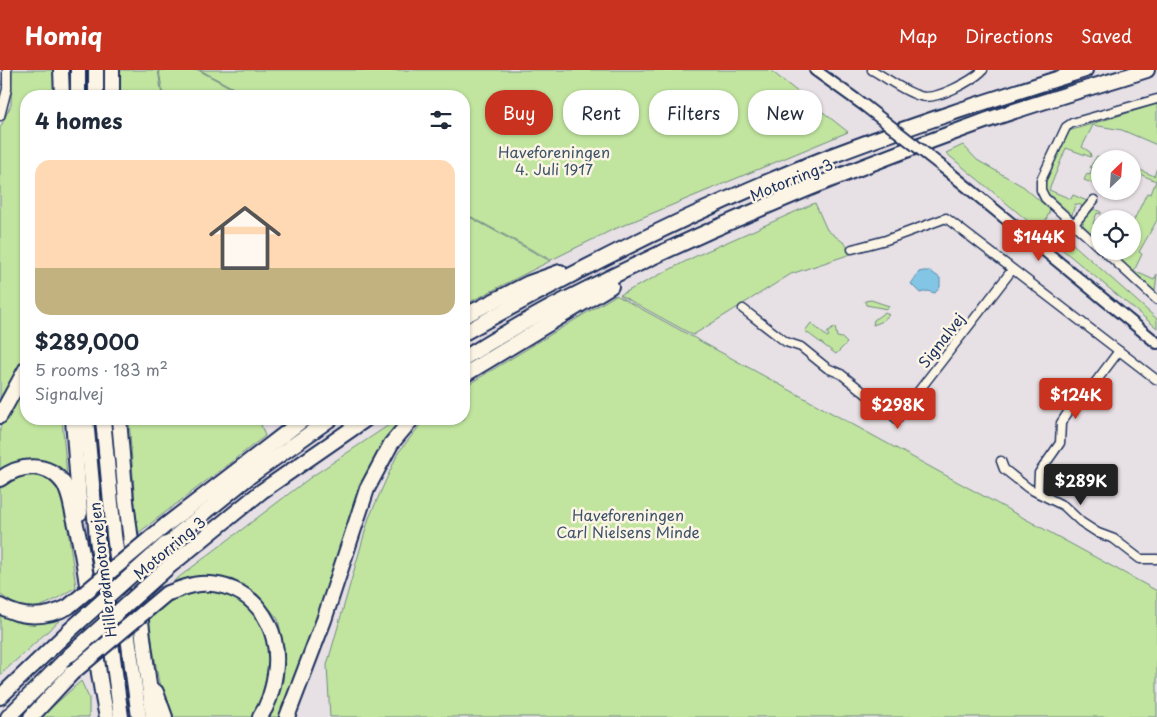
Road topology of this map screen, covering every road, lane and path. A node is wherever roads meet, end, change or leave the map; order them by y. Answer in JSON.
{"nodes":[{"id":1,"x":7,"y":70,"type":"edge"},
{"id":2,"x":61,"y":70,"type":"edge"},
{"id":3,"x":78,"y":70,"type":"edge"},
{"id":4,"x":96,"y":70,"type":"edge"},
{"id":5,"x":112,"y":70,"type":"edge"},
{"id":6,"x":814,"y":70,"type":"edge"},
{"id":7,"x":872,"y":70,"type":"edge"},
{"id":8,"x":983,"y":70,"type":"edge"},
{"id":9,"x":1085,"y":70,"type":"edge"},
{"id":10,"x":1147,"y":70,"type":"edge"},
{"id":11,"x":62,"y":90,"type":"edge"},
{"id":12,"x":78,"y":90,"type":"edge"},
{"id":13,"x":96,"y":90,"type":"edge"},
{"id":14,"x":112,"y":90,"type":"edge"},
{"id":15,"x":1157,"y":100,"type":"edge"},
{"id":16,"x":0,"y":116,"type":"edge"},
{"id":17,"x":1094,"y":200,"type":"dead end"},
{"id":18,"x":1074,"y":224,"type":"junction"},
{"id":19,"x":693,"y":237,"type":"junction"},
{"id":20,"x":1091,"y":240,"type":"edge"},
{"id":21,"x":852,"y":249,"type":"dead end"},
{"id":22,"x":606,"y":256,"type":"junction"},
{"id":23,"x":1114,"y":260,"type":"edge"},
{"id":24,"x":1012,"y":270,"type":"junction"},
{"id":25,"x":1157,"y":300,"type":"edge"},
{"id":26,"x":743,"y":309,"type":"dead end"},
{"id":27,"x":470,"y":313,"type":"edge"},
{"id":28,"x":470,"y":330,"type":"edge"},
{"id":29,"x":1157,"y":343,"type":"edge"},
{"id":30,"x":1119,"y":351,"type":"junction"},
{"id":31,"x":470,"y":355,"type":"edge"},
{"id":32,"x":470,"y":371,"type":"edge"},
{"id":33,"x":20,"y":380,"type":"edge"},
{"id":34,"x":1157,"y":380,"type":"edge"},
{"id":35,"x":0,"y":416,"type":"edge"},
{"id":36,"x":73,"y":425,"type":"edge"},
{"id":37,"x":87,"y":425,"type":"edge"},
{"id":38,"x":104,"y":425,"type":"edge"},
{"id":39,"x":120,"y":425,"type":"edge"},
{"id":40,"x":296,"y":425,"type":"edge"},
{"id":41,"x":322,"y":425,"type":"edge"},
{"id":42,"x":357,"y":425,"type":"edge"},
{"id":43,"x":407,"y":425,"type":"edge"},
{"id":44,"x":1001,"y":461,"type":"dead end"},
{"id":45,"x":0,"y":478,"type":"edge"},
{"id":46,"x":1038,"y":494,"type":"junction"},
{"id":47,"x":80,"y":539,"type":"junction"},
{"id":48,"x":1157,"y":559,"type":"edge"},
{"id":49,"x":0,"y":606,"type":"edge"},
{"id":50,"x":324,"y":620,"type":"junction"},
{"id":51,"x":145,"y":656,"type":"junction"},
{"id":52,"x":16,"y":680,"type":"junction"},
{"id":53,"x":100,"y":689,"type":"junction"},
{"id":54,"x":0,"y":692,"type":"edge"},
{"id":55,"x":0,"y":697,"type":"edge"},
{"id":56,"x":8,"y":717,"type":"edge"},
{"id":57,"x":31,"y":717,"type":"edge"},
{"id":58,"x":98,"y":717,"type":"edge"},
{"id":59,"x":107,"y":717,"type":"edge"},
{"id":60,"x":121,"y":717,"type":"edge"},
{"id":61,"x":139,"y":717,"type":"edge"},
{"id":62,"x":153,"y":717,"type":"edge"},
{"id":63,"x":165,"y":717,"type":"edge"},
{"id":64,"x":260,"y":717,"type":"edge"},
{"id":65,"x":287,"y":717,"type":"edge"},
{"id":66,"x":297,"y":717,"type":"edge"}],
"edges":[{"from":1,"to":16,"type":"street"},
{"from":2,"to":11,"type":"highway"},
{"from":3,"to":12,"type":"highway"},
{"from":4,"to":13,"type":"highway"},
{"from":5,"to":14,"type":"highway"},
{"from":6,"to":29,"type":"street","bridge":true},
{"from":7,"to":8,"type":"street"},
{"from":9,"to":22,"type":"highway","name":"Motorring 3"},
{"from":10,"to":19,"type":"highway","name":"Motorring 3"},
{"from":15,"to":18,"type":"street"},
{"from":17,"to":18,"type":"street"},
{"from":18,"to":20,"type":"street"},
{"from":19,"to":31,"type":"highway","name":"Motorring 3"},
{"from":19,"to":32,"type":"highway"},
{"from":21,"to":24,"type":"street"},
{"from":22,"to":27,"type":"highway"},
{"from":22,"to":28,"type":"highway","name":"Motorring 3"},
{"from":23,"to":25,"type":"street"},
{"from":24,"to":26,"type":"street","name":"Signalvej"},
{"from":24,"to":30,"type":"street"},
{"from":30,"to":34,"type":"street"},
{"from":30,"to":46,"type":"street"},
{"from":33,"to":35,"type":"highway"},
{"from":36,"to":47,"type":"highway"},
{"from":37,"to":60,"type":"highway","name":"Hillerødmotorvejen"},
{"from":38,"to":61,"type":"highway","name":"Hillerødmotorvejen"},
{"from":39,"to":51,"type":"highway"},
{"from":40,"to":49,"type":"highway","bridge":true},
{"from":41,"to":52,"type":"highway","name":"Motorring 3","bridge":true},
{"from":42,"to":56,"type":"highway","name":"Motorring 3","bridge":true},
{"from":43,"to":50,"type":"highway"},
{"from":44,"to":46,"type":"street"},
{"from":45,"to":47,"type":"highway"},
{"from":46,"to":48,"type":"street"},
{"from":47,"to":53,"type":"highway"},
{"from":50,"to":65,"type":"highway"},
{"from":50,"to":66,"type":"highway"},
{"from":51,"to":62,"type":"highway"},
{"from":51,"to":63,"type":"highway"},
{"from":52,"to":54,"type":"highway"},
{"from":52,"to":55,"type":"highway","name":"Motorring 3"},
{"from":53,"to":58,"type":"highway"},
{"from":53,"to":59,"type":"highway"},
{"from":57,"to":64,"type":"highway","bridge":true}]}
